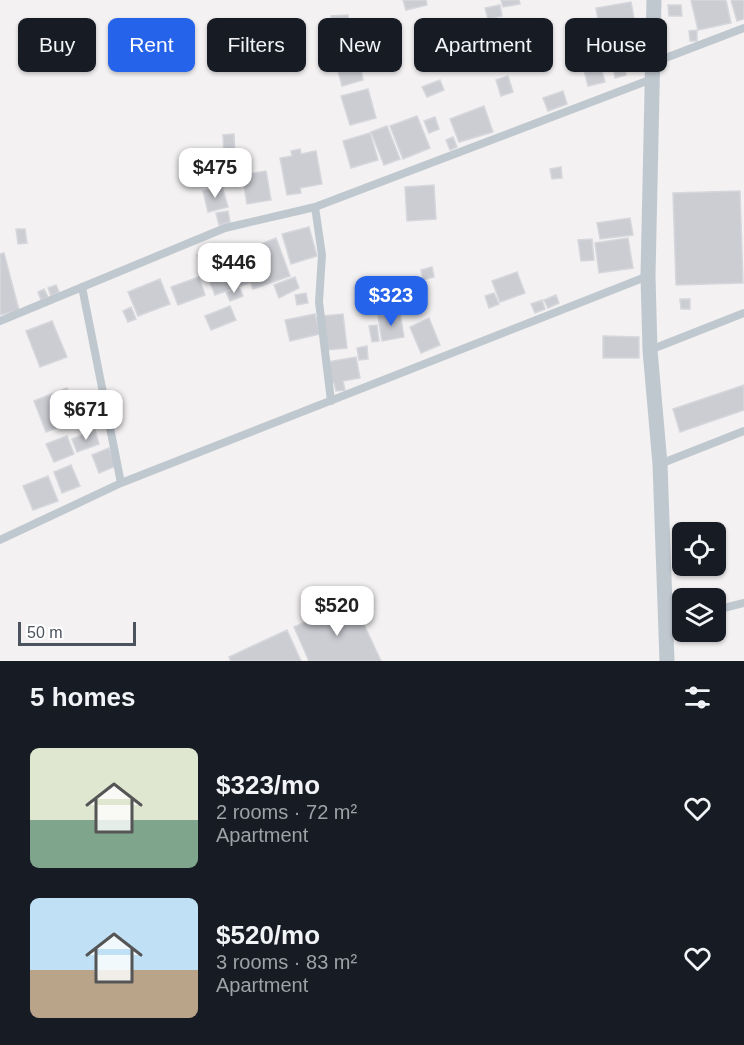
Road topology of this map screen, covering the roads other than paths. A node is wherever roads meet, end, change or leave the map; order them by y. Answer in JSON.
{"nodes":[{"id":1,"x":654,"y":0,"type":"edge"},
{"id":2,"x":654,"y":18,"type":"edge"},
{"id":3,"x":744,"y":28,"type":"edge"},
{"id":4,"x":667,"y":57,"type":"edge"},
{"id":5,"x":653,"y":72,"type":"edge"},
{"id":6,"x":652,"y":79,"type":"junction"},
{"id":7,"x":315,"y":207,"type":"junction"},
{"id":8,"x":648,"y":276,"type":"junction"},
{"id":9,"x":82,"y":287,"type":"junction"},
{"id":10,"x":744,"y":313,"type":"edge"},
{"id":11,"x":0,"y":321,"type":"edge"},
{"id":12,"x":650,"y":350,"type":"junction"},
{"id":13,"x":331,"y":401,"type":"junction"},
{"id":14,"x":744,"y":431,"type":"edge"},
{"id":15,"x":660,"y":464,"type":"junction"},
{"id":16,"x":121,"y":483,"type":"junction"},
{"id":17,"x":0,"y":540,"type":"edge"},
{"id":18,"x":744,"y":603,"type":"edge"},
{"id":19,"x":726,"y":608,"type":"edge"},
{"id":20,"x":672,"y":620,"type":"edge"},
{"id":21,"x":666,"y":621,"type":"junction"},
{"id":22,"x":667,"y":661,"type":"edge"}],
"edges":[{"from":1,"to":2,"type":"street"},
{"from":3,"to":4,"type":"lane"},
{"from":5,"to":6,"type":"street"},
{"from":6,"to":7,"type":"lane"},
{"from":6,"to":8,"type":"street"},
{"from":7,"to":9,"type":"lane"},
{"from":7,"to":13,"type":"lane"},
{"from":8,"to":12,"type":"street"},
{"from":8,"to":13,"type":"lane"},
{"from":9,"to":11,"type":"lane"},
{"from":9,"to":16,"type":"lane"},
{"from":10,"to":12,"type":"lane"},
{"from":12,"to":15,"type":"street"},
{"from":13,"to":16,"type":"lane"},
{"from":14,"to":15,"type":"lane"},
{"from":15,"to":21,"type":"street"},
{"from":16,"to":17,"type":"lane"},
{"from":18,"to":19,"type":"lane"},
{"from":20,"to":21,"type":"lane"},
{"from":21,"to":22,"type":"street"}]}
